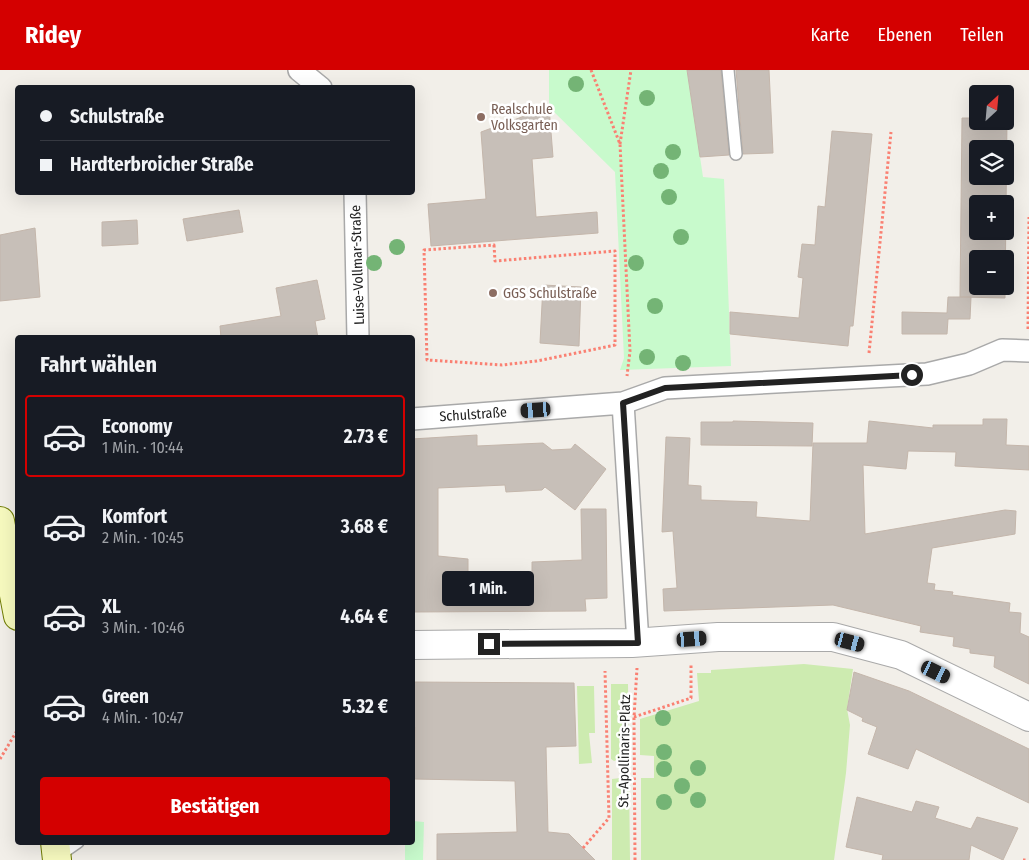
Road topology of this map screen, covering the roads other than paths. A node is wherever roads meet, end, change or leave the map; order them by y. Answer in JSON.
{"nodes":[{"id":1,"x":299,"y":70,"type":"edge"},
{"id":2,"x":728,"y":70,"type":"edge"},
{"id":3,"x":317,"y":85,"type":"edge"},
{"id":4,"x":736,"y":154,"type":"dead end"},
{"id":5,"x":355,"y":195,"type":"edge"},
{"id":6,"x":358,"y":335,"type":"edge"},
{"id":7,"x":1028,"y":351,"type":"edge"},
{"id":8,"x":623,"y":403,"type":"junction"},
{"id":9,"x":415,"y":418,"type":"edge"},
{"id":10,"x":5,"y":529,"type":"edge"},
{"id":11,"x":15,"y":596,"type":"edge"},
{"id":12,"x":638,"y":643,"type":"junction"},
{"id":13,"x":415,"y":645,"type":"edge"},
{"id":14,"x":1029,"y":716,"type":"edge"}],
"edges":[{"from":1,"to":3,"type":"street"},
{"from":2,"to":4,"type":"lane"},
{"from":5,"to":6,"type":"street","name":"Luise-Vollmar-Straße"},
{"from":7,"to":8,"type":"street","name":"Schulstraße"},
{"from":8,"to":9,"type":"street","name":"Schulstraße"},
{"from":8,"to":12,"type":"street"},
{"from":10,"to":11,"type":"main road"},
{"from":12,"to":13,"type":"street"},
{"from":12,"to":14,"type":"street"}]}
